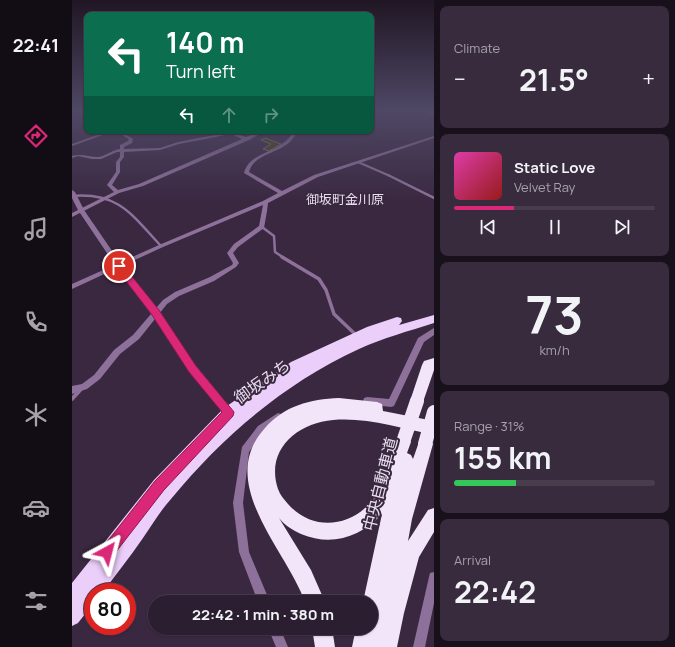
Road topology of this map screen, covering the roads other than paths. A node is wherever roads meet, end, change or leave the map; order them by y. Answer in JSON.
{"nodes":[{"id":1,"x":83,"y":141,"type":"edge"},
{"id":2,"x":130,"y":141,"type":"edge"},
{"id":3,"x":190,"y":141,"type":"edge"},
{"id":4,"x":242,"y":141,"type":"edge"},
{"id":5,"x":287,"y":141,"type":"edge"},
{"id":6,"x":421,"y":141,"type":"edge"},
{"id":7,"x":72,"y":145,"type":"edge"},
{"id":8,"x":122,"y":151,"type":"junction"},
{"id":9,"x":72,"y":157,"type":"edge"},
{"id":10,"x":358,"y":162,"type":"junction"},
{"id":11,"x":117,"y":192,"type":"junction"},
{"id":12,"x":72,"y":194,"type":"edge"},
{"id":13,"x":281,"y":194,"type":"junction"},
{"id":14,"x":106,"y":198,"type":"junction"},
{"id":15,"x":434,"y":198,"type":"edge"},
{"id":16,"x":265,"y":202,"type":"junction"},
{"id":17,"x":81,"y":210,"type":"junction"},
{"id":18,"x":72,"y":215,"type":"edge"},
{"id":19,"x":262,"y":227,"type":"junction"},
{"id":20,"x":161,"y":246,"type":"junction"},
{"id":21,"x":119,"y":266,"type":"junction"},
{"id":22,"x":72,"y":287,"type":"edge"},
{"id":23,"x":434,"y":312,"type":"edge"},
{"id":24,"x":156,"y":313,"type":"junction"},
{"id":25,"x":434,"y":319,"type":"edge"},
{"id":26,"x":434,"y":331,"type":"edge"},
{"id":27,"x":357,"y":336,"type":"junction"},
{"id":28,"x":434,"y":363,"type":"edge"},
{"id":29,"x":434,"y":372,"type":"edge"},
{"id":30,"x":84,"y":387,"type":"junction"},
{"id":31,"x":72,"y":390,"type":"edge"},
{"id":32,"x":72,"y":399,"type":"edge"},
{"id":33,"x":425,"y":405,"type":"edge"},
{"id":34,"x":232,"y":416,"type":"junction"},
{"id":35,"x":434,"y":420,"type":"edge"},
{"id":36,"x":434,"y":428,"type":"edge"},
{"id":37,"x":413,"y":442,"type":"junction"},
{"id":38,"x":434,"y":516,"type":"edge"},
{"id":39,"x":434,"y":577,"type":"edge"},
{"id":40,"x":261,"y":595,"type":"edge"},
{"id":41,"x":312,"y":595,"type":"edge"},
{"id":42,"x":374,"y":595,"type":"edge"},
{"id":43,"x":72,"y":597,"type":"edge"},
{"id":44,"x":72,"y":617,"type":"edge"},
{"id":45,"x":277,"y":635,"type":"edge"},
{"id":46,"x":323,"y":635,"type":"edge"},
{"id":47,"x":365,"y":635,"type":"edge"},
{"id":48,"x":282,"y":647,"type":"edge"},
{"id":49,"x":325,"y":647,"type":"edge"},
{"id":50,"x":362,"y":647,"type":"edge"},
{"id":51,"x":378,"y":647,"type":"edge"},
{"id":52,"x":387,"y":647,"type":"edge"},
{"id":53,"x":419,"y":647,"type":"edge"}],
"edges":[{"from":1,"to":7,"type":"street"},
{"from":2,"to":8,"type":"street"},
{"from":3,"to":8,"type":"street"},
{"from":4,"to":11,"type":"street"},
{"from":5,"to":13,"type":"street"},
{"from":6,"to":10,"type":"street"},
{"from":8,"to":9,"type":"street"},
{"from":8,"to":11,"type":"street"},
{"from":10,"to":13,"type":"street"},
{"from":10,"to":15,"type":"lane"},
{"from":11,"to":14,"type":"street"},
{"from":12,"to":14,"type":"lane"},
{"from":12,"to":17,"type":"street"},
{"from":13,"to":16,"type":"street"},
{"from":14,"to":17,"type":"street"},
{"from":14,"to":20,"type":"lane"},
{"from":16,"to":19,"type":"street"},
{"from":16,"to":20,"type":"street"},
{"from":17,"to":18,"type":"street"},
{"from":17,"to":21,"type":"street"},
{"from":19,"to":24,"type":"street"},
{"from":19,"to":27,"type":"lane"},
{"from":20,"to":21,"type":"street"},
{"from":21,"to":22,"type":"street"},
{"from":21,"to":24,"type":"street"},
{"from":23,"to":27,"type":"highway","name":"御坂みち"},
{"from":24,"to":30,"type":"street"},
{"from":24,"to":34,"type":"street"},
{"from":25,"to":34,"type":"highway","name":"御坂みち"},
{"from":26,"to":40,"type":"street"},
{"from":27,"to":34,"type":"highway","name":"御坂みち"},
{"from":28,"to":33,"type":"highway"},
{"from":29,"to":33,"type":"highway","name":"中央自動車道"},
{"from":30,"to":31,"type":"street"},
{"from":30,"to":32,"type":"lane"},
{"from":33,"to":37,"type":"highway","name":"中央自動車道","bridge":true},
{"from":33,"to":37,"type":"highway","bridge":true},
{"from":34,"to":43,"type":"highway","name":"御坂みち"},
{"from":34,"to":44,"type":"highway","name":"御坂みち"},
{"from":35,"to":41,"type":"highway"},
{"from":36,"to":37,"type":"highway"},
{"from":37,"to":42,"type":"highway","name":"中央自動車道"},
{"from":37,"to":51,"type":"highway","name":"中央自動車道"},
{"from":38,"to":52,"type":"highway"},
{"from":39,"to":53,"type":"street"},
{"from":45,"to":48,"type":"street"},
{"from":46,"to":49,"type":"highway"},
{"from":47,"to":50,"type":"highway"}]}
